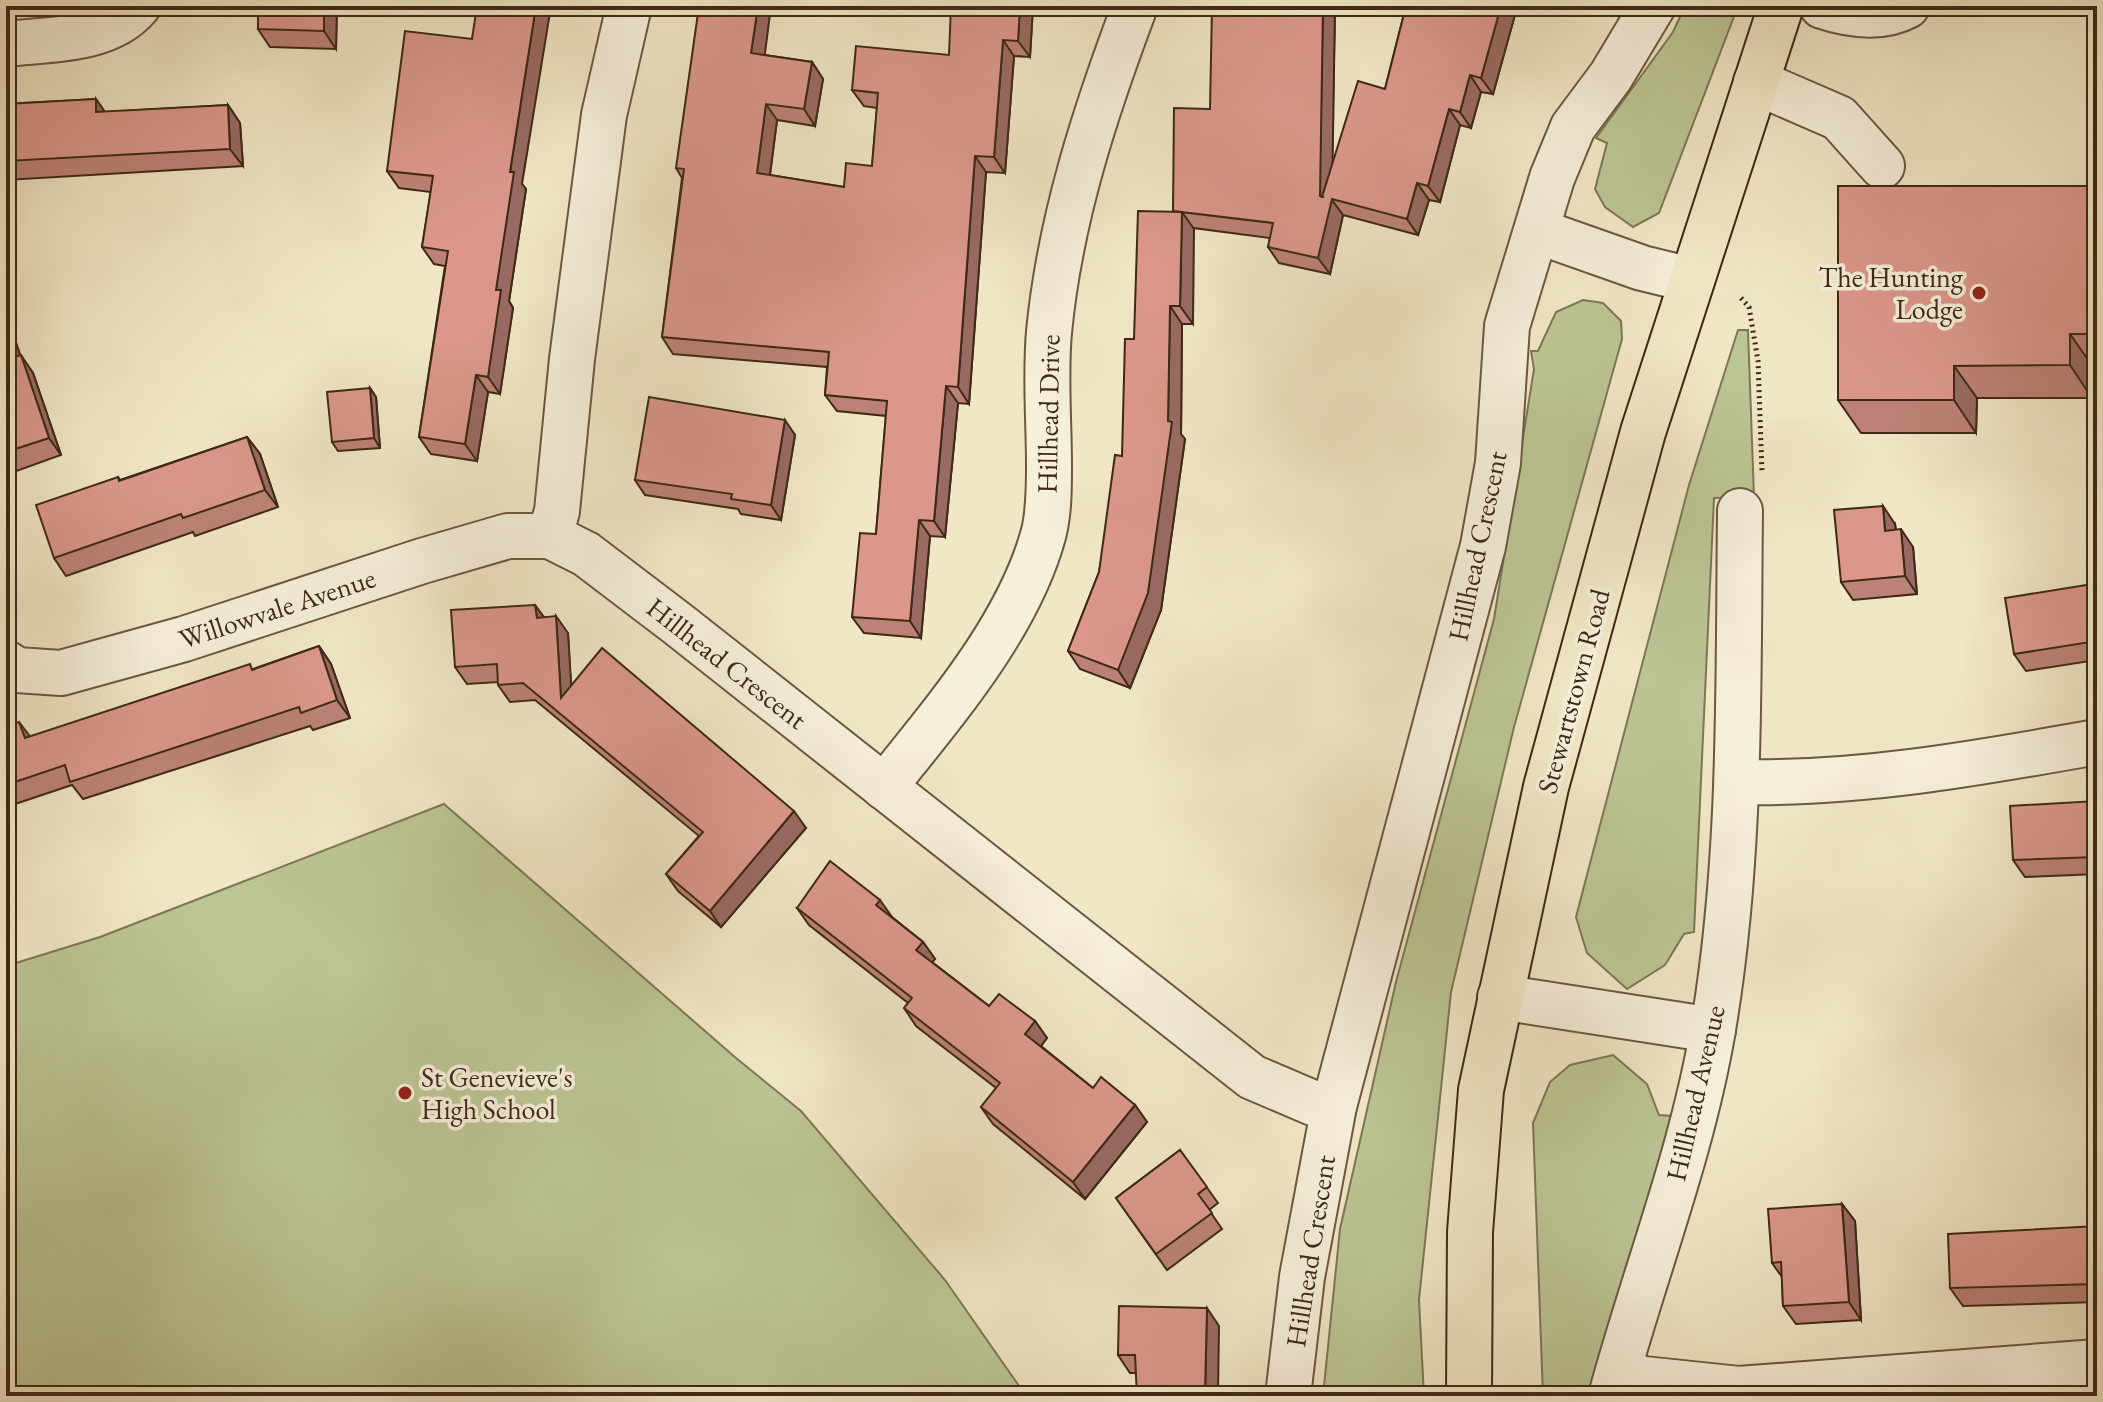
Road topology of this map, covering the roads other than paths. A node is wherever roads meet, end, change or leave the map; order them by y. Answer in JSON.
{"nodes":[{"id":1,"x":138,"y":6,"type":"edge"},
{"id":2,"x":629,"y":6,"type":"edge"},
{"id":3,"x":1135,"y":6,"type":"edge"},
{"id":4,"x":1653,"y":6,"type":"edge"},
{"id":5,"x":1781,"y":6,"type":"edge"},
{"id":6,"x":1822,"y":6,"type":"edge"},
{"id":7,"x":1907,"y":6,"type":"edge"},
{"id":8,"x":6,"y":44,"type":"edge"},
{"id":9,"x":1756,"y":82,"type":"junction"},
{"id":10,"x":1882,"y":166,"type":"dead end"},
{"id":11,"x":1537,"y":231,"type":"junction"},
{"id":12,"x":1691,"y":280,"type":"junction"},
{"id":13,"x":1740,"y":511,"type":"road end"},
{"id":14,"x":550,"y":536,"type":"junction"},
{"id":15,"x":6,"y":663,"type":"edge"},
{"id":16,"x":2097,"y":742,"type":"edge"},
{"id":17,"x":1737,"y":782,"type":"junction"},
{"id":18,"x":884,"y":787,"type":"junction"},
{"id":19,"x":1500,"y":997,"type":"junction"},
{"id":20,"x":1713,"y":1030,"type":"junction"},
{"id":21,"x":1334,"y":1106,"type":"junction"},
{"id":22,"x":2097,"y":1362,"type":"edge"},
{"id":23,"x":1615,"y":1384,"type":"edge"},
{"id":24,"x":1288,"y":1396,"type":"edge"},
{"id":25,"x":1469,"y":1396,"type":"edge"}],
"edges":[{"from":1,"to":8,"type":"street"},
{"from":2,"to":14,"type":"street"},
{"from":3,"to":18,"type":"street","name":"Hillhead Drive"},
{"from":4,"to":11,"type":"street","name":"Hillhead Crescent"},
{"from":5,"to":9,"type":"main road","name":"Stewartstown Road"},
{"from":6,"to":7,"type":"street"},
{"from":9,"to":10,"type":"street"},
{"from":9,"to":12,"type":"main road","name":"Stewartstown Road"},
{"from":11,"to":12,"type":"street"},
{"from":11,"to":21,"type":"street","name":"Hillhead Crescent"},
{"from":12,"to":19,"type":"main road","name":"Stewartstown Road"},
{"from":13,"to":17,"type":"street","name":"Hillhead Avenue"},
{"from":14,"to":15,"type":"street","name":"Willowvale Avenue"},
{"from":14,"to":18,"type":"street","name":"Hillhead Crescent"},
{"from":16,"to":17,"type":"street"},
{"from":17,"to":20,"type":"street","name":"Hillhead Avenue"},
{"from":18,"to":21,"type":"street","name":"Hillhead Crescent"},
{"from":19,"to":20,"type":"street"},
{"from":19,"to":25,"type":"main road","name":"Stewartstown Road"},
{"from":20,"to":23,"type":"street","name":"Hillhead Avenue"},
{"from":21,"to":24,"type":"street","name":"Hillhead Crescent"},
{"from":22,"to":23,"type":"street"}]}
